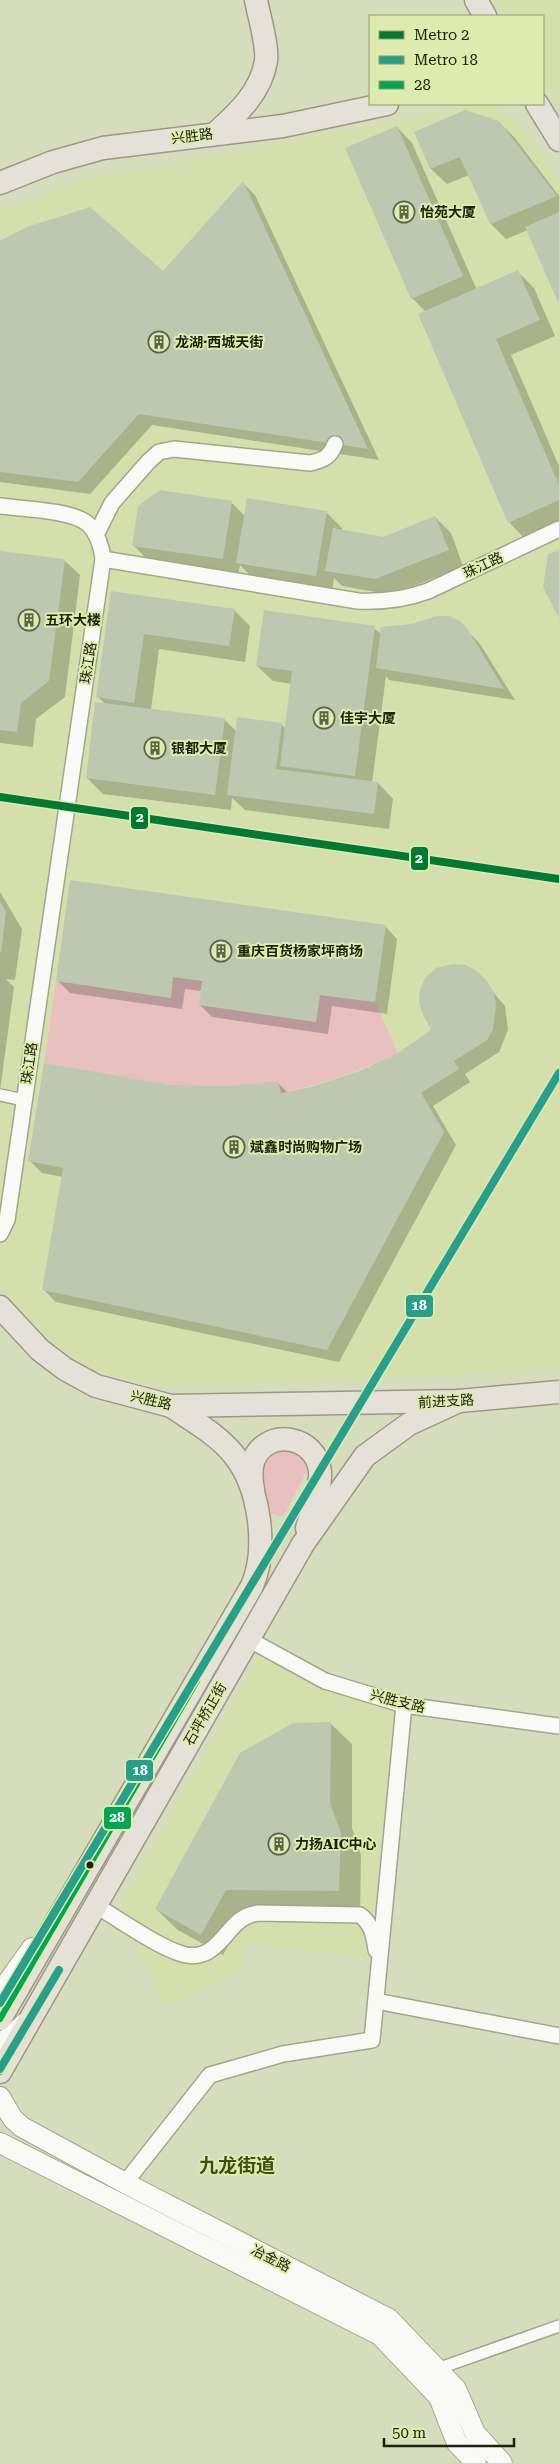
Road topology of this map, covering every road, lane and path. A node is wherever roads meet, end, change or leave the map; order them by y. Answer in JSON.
{"nodes":[{"id":1,"x":256,"y":0,"type":"edge"},
{"id":2,"x":476,"y":0,"type":"edge"},
{"id":3,"x":484,"y":15,"type":"edge"},
{"id":4,"x":382,"y":105,"type":"edge"},
{"id":5,"x":537,"y":108,"type":"edge"},
{"id":6,"x":216,"y":133,"type":"junction"},
{"id":7,"x":559,"y":140,"type":"edge"},
{"id":8,"x":0,"y":183,"type":"edge"},
{"id":9,"x":335,"y":444,"type":"dead end"},
{"id":10,"x":0,"y":506,"type":"edge"},
{"id":11,"x":559,"y":530,"type":"edge"},
{"id":12,"x":96,"y":536,"type":"junction"},
{"id":13,"x":104,"y":559,"type":"junction"},
{"id":14,"x":0,"y":1094,"type":"edge"},
{"id":15,"x":24,"y":1100,"type":"junction"},
{"id":16,"x":0,"y":1234,"type":"edge"},
{"id":17,"x":0,"y":1307,"type":"edge"},
{"id":18,"x":559,"y":1392,"type":"edge"},
{"id":19,"x":459,"y":1401,"type":"junction"},
{"id":20,"x":333,"y":1404,"type":"joint"},
{"id":21,"x":170,"y":1406,"type":"junction"},
{"id":22,"x":254,"y":1500,"type":"junction"},
{"id":23,"x":302,"y":1544,"type":"junction"},
{"id":24,"x":248,"y":1639,"type":"junction"},
{"id":25,"x":404,"y":1706,"type":"junction"},
{"id":26,"x":559,"y":1726,"type":"edge"},
{"id":27,"x":95,"y":1905,"type":"junction"},
{"id":28,"x":55,"y":1926,"type":"junction"},
{"id":29,"x":379,"y":1967,"type":"junction"},
{"id":30,"x":0,"y":1993,"type":"edge"},
{"id":31,"x":376,"y":2001,"type":"junction"},
{"id":32,"x":32,"y":2015,"type":"junction"},
{"id":33,"x":0,"y":2019,"type":"edge"},
{"id":34,"x":559,"y":2036,"type":"edge"},
{"id":35,"x":0,"y":2043,"type":"edge"},
{"id":36,"x":0,"y":2072,"type":"edge"},
{"id":37,"x":0,"y":2097,"type":"edge"},
{"id":38,"x":0,"y":2115,"type":"edge"},
{"id":39,"x":22,"y":2127,"type":"junction"},
{"id":40,"x":2,"y":2142,"type":"edge"},
{"id":41,"x":125,"y":2183,"type":"junction"},
{"id":42,"x":559,"y":2326,"type":"edge"},
{"id":43,"x":437,"y":2369,"type":"junction"},
{"id":44,"x":476,"y":2463,"type":"edge"},
{"id":45,"x":502,"y":2463,"type":"edge"}],
"edges":[{"from":1,"to":6,"type":"main road"},
{"from":2,"to":3,"type":"main road"},
{"from":4,"to":6,"type":"main road","name":"兴胜路"},
{"from":5,"to":7,"type":"main road"},
{"from":6,"to":8,"type":"main road","name":"兴胜路"},
{"from":9,"to":12,"type":"street"},
{"from":10,"to":12,"type":"street"},
{"from":11,"to":13,"type":"street","name":"珠江路"},
{"from":12,"to":13,"type":"street"},
{"from":13,"to":15,"type":"street","name":"珠江路"},
{"from":14,"to":15,"type":"street"},
{"from":15,"to":16,"type":"street","name":"珠江路"},
{"from":17,"to":21,"type":"main road","name":"兴胜路"},
{"from":18,"to":19,"type":"main road","name":"前进支路"},
{"from":19,"to":20,"type":"main road","name":"前进支路"},
{"from":19,"to":23,"type":"main road","name":"石坪桥正街"},
{"from":20,"to":21,"type":"main road","name":"兴胜路"},
{"from":21,"to":22,"type":"main road","name":"石坪桥正街"},
{"from":22,"to":23,"type":"main road"},
{"from":22,"to":28,"type":"main road","name":"石坪桥正街"},
{"from":23,"to":24,"type":"main road","name":"石坪桥正街"},
{"from":24,"to":25,"type":"street","name":"兴胜支路"},
{"from":24,"to":27,"type":"main road","name":"石坪桥正街"},
{"from":25,"to":26,"type":"street","name":"兴胜支路"},
{"from":25,"to":29,"type":"street"},
{"from":27,"to":29,"type":"street"},
{"from":27,"to":32,"type":"main road","name":"石坪桥正街"},
{"from":28,"to":30,"type":"main road"},
{"from":28,"to":33,"type":"main road","name":"石坪桥正街"},
{"from":29,"to":31,"type":"street"},
{"from":31,"to":34,"type":"street"},
{"from":31,"to":41,"type":"street"},
{"from":32,"to":35,"type":"main road"},
{"from":32,"to":36,"type":"main road","name":"石坪桥正街"},
{"from":37,"to":39,"type":"main road","name":"冶金路"},
{"from":38,"to":39,"type":"main road"},
{"from":39,"to":41,"type":"main road","name":"冶金路"},
{"from":40,"to":44,"type":"main road","name":"冶金路"},
{"from":41,"to":43,"type":"main road","name":"冶金路"},
{"from":42,"to":43,"type":"street"},
{"from":43,"to":45,"type":"main road","name":"冶金路"}]}
